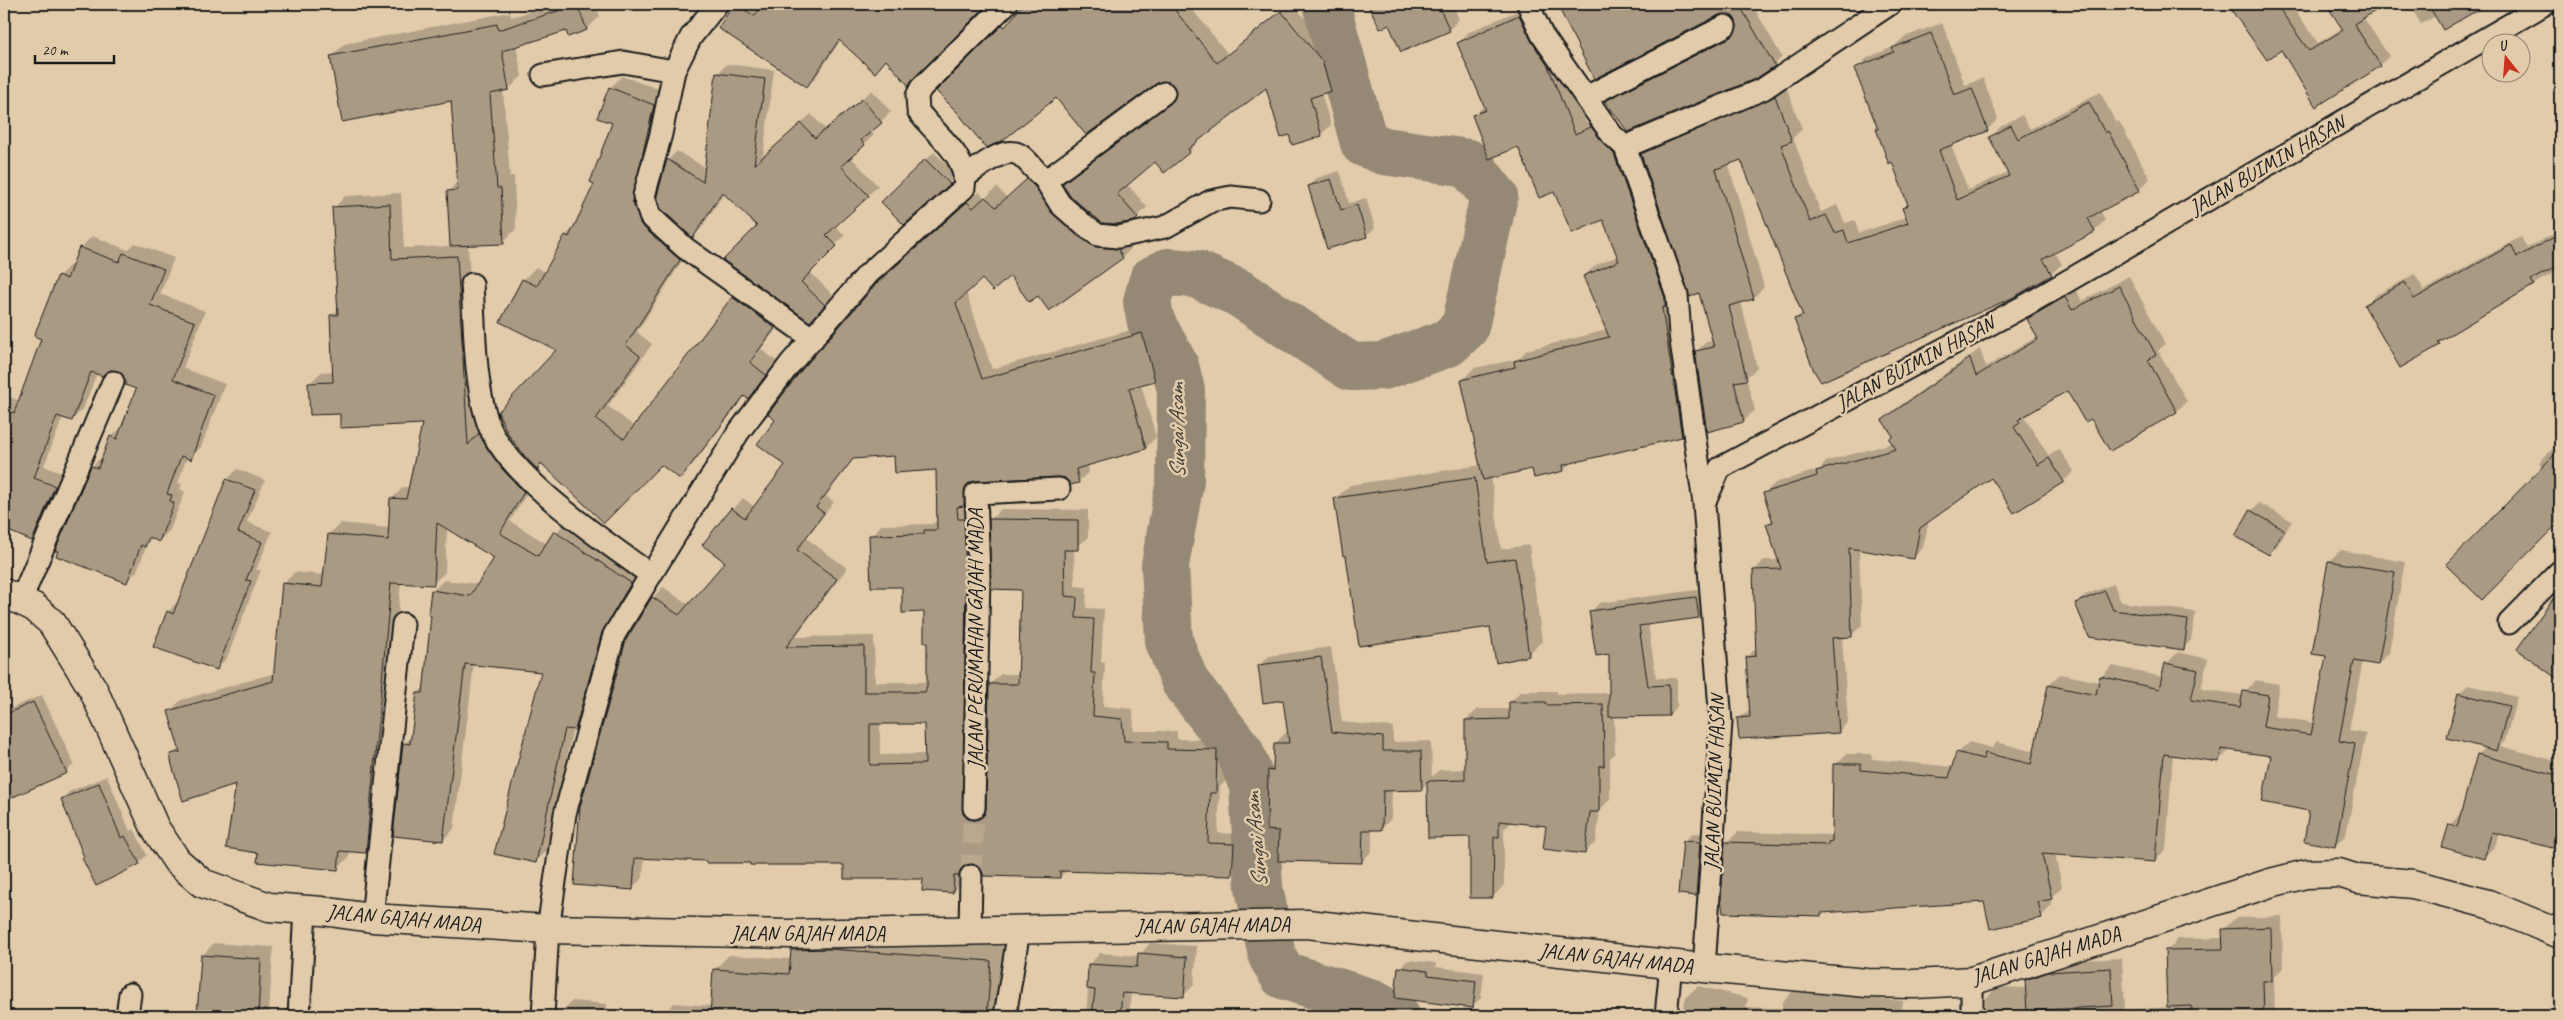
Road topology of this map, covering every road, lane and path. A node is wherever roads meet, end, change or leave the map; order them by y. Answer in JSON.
{"nodes":[{"id":1,"x":717,"y":4,"type":"edge"},
{"id":2,"x":1006,"y":4,"type":"edge"},
{"id":3,"x":1528,"y":4,"type":"edge"},
{"id":4,"x":1890,"y":4,"type":"edge"},
{"id":5,"x":2544,"y":4,"type":"edge"},
{"id":6,"x":1725,"y":26,"type":"dead end"},
{"id":7,"x":674,"y":71,"type":"junction"},
{"id":8,"x":543,"y":75,"type":"dead end"},
{"id":9,"x":1164,"y":93,"type":"dead end"},
{"id":10,"x":1586,"y":97,"type":"junction"},
{"id":11,"x":1625,"y":147,"type":"junction"},
{"id":12,"x":966,"y":176,"type":"junction"},
{"id":13,"x":1044,"y":178,"type":"junction"},
{"id":14,"x":1259,"y":200,"type":"dead end"},
{"id":15,"x":472,"y":284,"type":"dead end"},
{"id":16,"x":812,"y":339,"type":"junction"},
{"id":17,"x":113,"y":382,"type":"dead end"},
{"id":18,"x":1059,"y":489,"type":"dead end"},
{"id":19,"x":1704,"y":504,"type":"junction"},
{"id":20,"x":2560,"y":571,"type":"edge"},
{"id":21,"x":651,"y":575,"type":"junction"},
{"id":22,"x":12,"y":596,"type":"edge"},
{"id":23,"x":2510,"y":623,"type":"dead end"},
{"id":24,"x":403,"y":624,"type":"dead end"},
{"id":25,"x":974,"y":808,"type":"tunnel mouth"},
{"id":26,"x":971,"y":876,"type":"tunnel mouth"},
{"id":27,"x":305,"y":910,"type":"junction"},
{"id":28,"x":372,"y":918,"type":"junction"},
{"id":29,"x":548,"y":929,"type":"junction"},
{"id":30,"x":1019,"y":930,"type":"junction"},
{"id":31,"x":970,"y":931,"type":"junction"},
{"id":32,"x":2560,"y":934,"type":"edge"},
{"id":33,"x":1671,"y":964,"type":"junction"},
{"id":34,"x":1704,"y":968,"type":"junction"},
{"id":35,"x":1972,"y":981,"type":"junction"},
{"id":36,"x":130,"y":994,"type":"dead end"},
{"id":37,"x":127,"y":1016,"type":"edge"},
{"id":38,"x":299,"y":1016,"type":"edge"},
{"id":39,"x":543,"y":1016,"type":"edge"},
{"id":40,"x":1005,"y":1016,"type":"edge"},
{"id":41,"x":1666,"y":1016,"type":"edge"},
{"id":42,"x":1972,"y":1016,"type":"edge"}],
"edges":[{"from":1,"to":7,"type":"street"},
{"from":2,"to":12,"type":"street"},
{"from":3,"to":10,"type":"street"},
{"from":4,"to":11,"type":"street"},
{"from":5,"to":19,"type":"street","name":"JALAN BUIMIN HASAN"},
{"from":6,"to":10,"type":"street"},
{"from":7,"to":8,"type":"street"},
{"from":7,"to":16,"type":"street"},
{"from":9,"to":13,"type":"street"},
{"from":10,"to":11,"type":"street"},
{"from":11,"to":19,"type":"street"},
{"from":12,"to":13,"type":"street"},
{"from":12,"to":16,"type":"street"},
{"from":13,"to":14,"type":"street"},
{"from":15,"to":21,"type":"street"},
{"from":16,"to":21,"type":"street"},
{"from":17,"to":22,"type":"street"},
{"from":18,"to":25,"type":"street","name":"JALAN PERUMAHAN GAJAH MADA"},
{"from":19,"to":34,"type":"street","name":"JALAN BUIMIN HASAN"},
{"from":20,"to":23,"type":"street"},
{"from":21,"to":29,"type":"street"},
{"from":22,"to":27,"type":"main road","name":"JALAN GAJAH MADA"},
{"from":24,"to":28,"type":"street"},
{"from":26,"to":31,"type":"street"},
{"from":27,"to":28,"type":"main road","name":"JALAN GAJAH MADA"},
{"from":27,"to":38,"type":"street"},
{"from":28,"to":29,"type":"main road","name":"JALAN GAJAH MADA"},
{"from":29,"to":31,"type":"main road","name":"JALAN GAJAH MADA"},
{"from":29,"to":39,"type":"street"},
{"from":30,"to":31,"type":"main road","name":"JALAN GAJAH MADA"},
{"from":30,"to":33,"type":"main road","name":"JALAN GAJAH MADA"},
{"from":30,"to":40,"type":"street"},
{"from":32,"to":35,"type":"main road","name":"JALAN GAJAH MADA"},
{"from":33,"to":34,"type":"main road","name":"JALAN GAJAH MADA"},
{"from":33,"to":41,"type":"street"},
{"from":34,"to":35,"type":"main road","name":"JALAN GAJAH MADA"},
{"from":35,"to":42,"type":"street"},
{"from":36,"to":37,"type":"street"}]}
